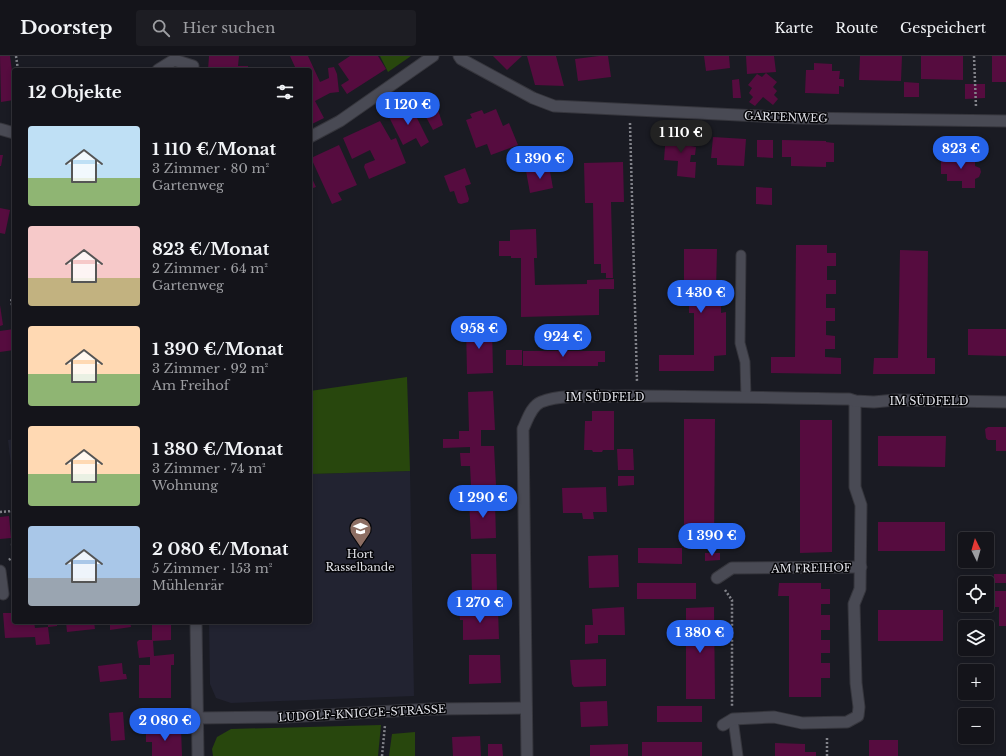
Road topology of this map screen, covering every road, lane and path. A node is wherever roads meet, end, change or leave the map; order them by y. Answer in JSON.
{"nodes":[{"id":1,"x":16,"y":56,"type":"edge"},
{"id":2,"x":433,"y":56,"type":"edge"},
{"id":3,"x":459,"y":56,"type":"edge"},
{"id":4,"x":974,"y":56,"type":"edge"},
{"id":5,"x":194,"y":64,"type":"edge"},
{"id":6,"x":18,"y":68,"type":"edge"},
{"id":7,"x":161,"y":68,"type":"edge"},
{"id":8,"x":630,"y":111,"type":"junction"},
{"id":9,"x":976,"y":121,"type":"junction"},
{"id":10,"x":1006,"y":121,"type":"edge"},
{"id":11,"x":0,"y":129,"type":"edge"},
{"id":12,"x":12,"y":132,"type":"edge"},
{"id":13,"x":312,"y":136,"type":"edge"},
{"id":14,"x":741,"y":255,"type":"dead end"},
{"id":15,"x":637,"y":396,"type":"junction"},
{"id":16,"x":746,"y":397,"type":"junction"},
{"id":17,"x":856,"y":401,"type":"junction"},
{"id":18,"x":1006,"y":402,"type":"edge"},
{"id":19,"x":12,"y":510,"type":"edge"},
{"id":20,"x":0,"y":512,"type":"edge"},
{"id":21,"x":12,"y":557,"type":"edge"},
{"id":22,"x":861,"y":567,"type":"junction"},
{"id":23,"x":2,"y":568,"type":"edge"},
{"id":24,"x":717,"y":578,"type":"joint"},
{"id":25,"x":12,"y":593,"type":"edge"},
{"id":26,"x":1,"y":594,"type":"edge"},
{"id":27,"x":196,"y":624,"type":"edge"},
{"id":28,"x":526,"y":708,"type":"junction"},
{"id":29,"x":386,"y":712,"type":"junction"},
{"id":30,"x":197,"y":718,"type":"junction"},
{"id":31,"x":733,"y":719,"type":"junction"},
{"id":32,"x":827,"y":722,"type":"junction"},
{"id":33,"x":723,"y":725,"type":"dead end"},
{"id":34,"x":198,"y":756,"type":"edge"},
{"id":35,"x":382,"y":756,"type":"edge"},
{"id":36,"x":528,"y":756,"type":"edge"},
{"id":37,"x":738,"y":756,"type":"edge"},
{"id":38,"x":827,"y":756,"type":"edge"}],
"edges":[{"from":1,"to":6,"type":"path"},
{"from":2,"to":13,"type":"street"},
{"from":3,"to":8,"type":"street","name":"GARTENWEG"},
{"from":4,"to":9,"type":"path"},
{"from":5,"to":7,"type":"street"},
{"from":8,"to":9,"type":"street","name":"GARTENWEG"},
{"from":8,"to":15,"type":"path"},
{"from":9,"to":10,"type":"street","name":"GARTENWEG"},
{"from":11,"to":12,"type":"street"},
{"from":14,"to":16,"type":"lane"},
{"from":15,"to":16,"type":"street","name":"IM SÜDFELD"},
{"from":15,"to":28,"type":"street","name":"IM SÜDFELD"},
{"from":16,"to":17,"type":"street","name":"IM SÜDFELD"},
{"from":17,"to":18,"type":"street","name":"IM SÜDFELD"},
{"from":17,"to":22,"type":"street"},
{"from":19,"to":20,"type":"path"},
{"from":21,"to":23,"type":"path"},
{"from":22,"to":24,"type":"street","name":"AM FREIHOF"},
{"from":22,"to":32,"type":"street"},
{"from":23,"to":26,"type":"street"},
{"from":24,"to":31,"type":"path"},
{"from":25,"to":26,"type":"street"},
{"from":27,"to":30,"type":"street"},
{"from":28,"to":29,"type":"street","name":"LUDOLF-KNIGGE-STRASSE"},
{"from":28,"to":36,"type":"street","name":"IM SÜDFELD"},
{"from":29,"to":30,"type":"street","name":"LUDOLF-KNIGGE-STRASSE"},
{"from":29,"to":35,"type":"path"},
{"from":30,"to":34,"type":"street"},
{"from":31,"to":32,"type":"street"},
{"from":31,"to":33,"type":"street"},
{"from":31,"to":37,"type":"lane"},
{"from":32,"to":38,"type":"path"}]}
